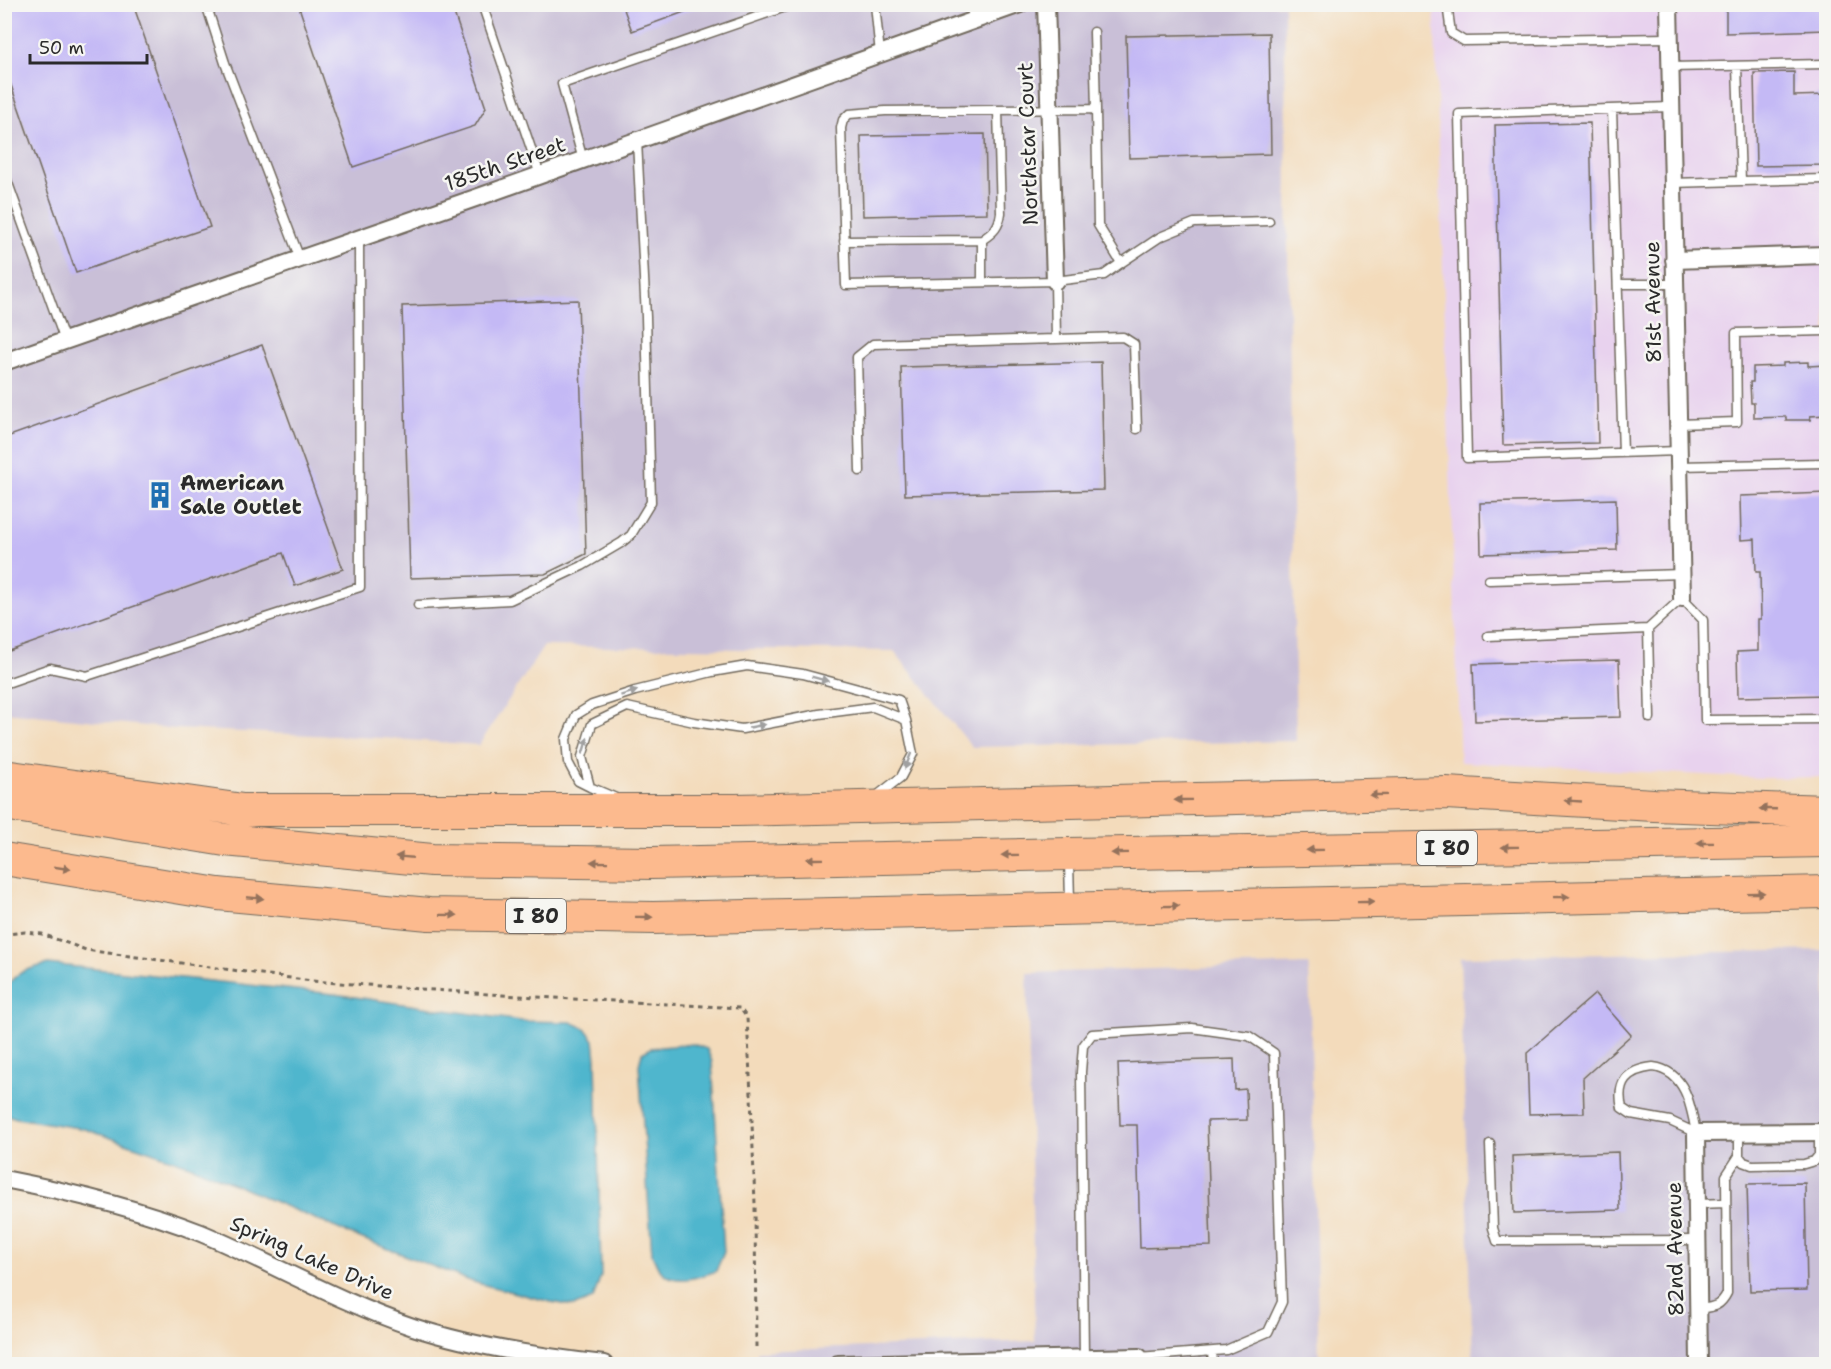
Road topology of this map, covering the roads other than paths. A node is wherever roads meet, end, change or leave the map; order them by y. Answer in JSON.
{"nodes":[{"id":1,"x":206,"y":4,"type":"edge"},
{"id":2,"x":482,"y":4,"type":"edge"},
{"id":3,"x":794,"y":4,"type":"edge"},
{"id":4,"x":875,"y":4,"type":"edge"},
{"id":5,"x":969,"y":4,"type":"edge"},
{"id":6,"x":1020,"y":4,"type":"edge"},
{"id":7,"x":1046,"y":4,"type":"edge"},
{"id":8,"x":1448,"y":4,"type":"edge"},
{"id":9,"x":1669,"y":4,"type":"edge"},
{"id":10,"x":975,"y":21,"type":"junction"},
{"id":11,"x":1094,"y":32,"type":"dead end"},
{"id":12,"x":1669,"y":38,"type":"junction"},
{"id":13,"x":880,"y":54,"type":"junction"},
{"id":14,"x":1827,"y":64,"type":"edge"},
{"id":15,"x":1737,"y":66,"type":"junction"},
{"id":16,"x":1670,"y":67,"type":"junction"},
{"id":17,"x":1671,"y":106,"type":"junction"},
{"id":18,"x":1096,"y":109,"type":"junction"},
{"id":19,"x":1612,"y":109,"type":"junction"},
{"id":20,"x":1050,"y":110,"type":"junction"},
{"id":21,"x":998,"y":111,"type":"junction"},
{"id":22,"x":637,"y":141,"type":"junction"},
{"id":23,"x":583,"y":160,"type":"junction"},
{"id":24,"x":4,"y":172,"type":"edge"},
{"id":25,"x":540,"y":176,"type":"junction"},
{"id":26,"x":1827,"y":179,"type":"edge"},
{"id":27,"x":1740,"y":182,"type":"junction"},
{"id":28,"x":1672,"y":183,"type":"junction"},
{"id":29,"x":1269,"y":220,"type":"dead end"},
{"id":30,"x":359,"y":239,"type":"junction"},
{"id":31,"x":982,"y":240,"type":"junction"},
{"id":32,"x":844,"y":241,"type":"junction"},
{"id":33,"x":1827,"y":255,"type":"edge"},
{"id":34,"x":300,"y":259,"type":"junction"},
{"id":35,"x":1674,"y":260,"type":"junction"},
{"id":36,"x":1121,"y":263,"type":"junction"},
{"id":37,"x":1055,"y":281,"type":"junction"},
{"id":38,"x":982,"y":282,"type":"junction"},
{"id":39,"x":1618,"y":284,"type":"junction"},
{"id":40,"x":1675,"y":284,"type":"junction"},
{"id":41,"x":1827,"y":331,"type":"edge"},
{"id":42,"x":1056,"y":339,"type":"junction"},
{"id":43,"x":65,"y":341,"type":"junction"},
{"id":44,"x":6,"y":356,"type":"edge"},
{"id":45,"x":1678,"y":424,"type":"junction"},
{"id":46,"x":1137,"y":429,"type":"dead end"},
{"id":47,"x":1623,"y":453,"type":"junction"},
{"id":48,"x":1679,"y":459,"type":"junction"},
{"id":49,"x":1827,"y":463,"type":"edge"},
{"id":50,"x":860,"y":471,"type":"dead end"},
{"id":51,"x":1682,"y":574,"type":"junction"},
{"id":52,"x":1489,"y":580,"type":"dead end"},
{"id":53,"x":1682,"y":598,"type":"junction"},
{"id":54,"x":418,"y":604,"type":"dead end"},
{"id":55,"x":1648,"y":629,"type":"junction"},
{"id":56,"x":1488,"y":636,"type":"dead end"},
{"id":57,"x":4,"y":684,"type":"edge"},
{"id":58,"x":1650,"y":717,"type":"dead end"},
{"id":59,"x":1827,"y":719,"type":"edge"},
{"id":60,"x":906,"y":720,"type":"junction"},
{"id":61,"x":4,"y":776,"type":"edge"},
{"id":62,"x":590,"y":787,"type":"junction"},
{"id":63,"x":4,"y":804,"type":"edge"},
{"id":64,"x":863,"y":807,"type":"junction"},
{"id":65,"x":644,"y":810,"type":"junction"},
{"id":66,"x":1827,"y":811,"type":"edge"},
{"id":67,"x":1827,"y":841,"type":"edge"},
{"id":68,"x":1068,"y":854,"type":"junction"},
{"id":69,"x":4,"y":859,"type":"edge"},
{"id":70,"x":1827,"y":892,"type":"edge"},
{"id":71,"x":1070,"y":908,"type":"junction"},
{"id":72,"x":1823,"y":1132,"type":"edge"},
{"id":73,"x":1696,"y":1133,"type":"junction"},
{"id":74,"x":1739,"y":1133,"type":"junction"},
{"id":75,"x":1490,"y":1144,"type":"dead end"},
{"id":76,"x":1738,"y":1156,"type":"junction"},
{"id":77,"x":4,"y":1179,"type":"edge"},
{"id":78,"x":1725,"y":1203,"type":"junction"},
{"id":79,"x":1697,"y":1204,"type":"junction"},
{"id":80,"x":1698,"y":1240,"type":"junction"},
{"id":81,"x":1699,"y":1309,"type":"junction"},
{"id":82,"x":1212,"y":1352,"type":"junction"},
{"id":83,"x":1139,"y":1357,"type":"joint"},
{"id":84,"x":1084,"y":1359,"type":"junction"},
{"id":85,"x":1037,"y":1362,"type":"edge"},
{"id":86,"x":604,"y":1365,"type":"edge"},
{"id":87,"x":838,"y":1365,"type":"edge"},
{"id":88,"x":1213,"y":1365,"type":"edge"},
{"id":89,"x":1700,"y":1365,"type":"edge"}],
"edges":[{"from":1,"to":34,"type":"lane"},
{"from":2,"to":25,"type":"lane"},
{"from":3,"to":23,"type":"lane"},
{"from":4,"to":13,"type":"lane"},
{"from":5,"to":10,"type":"lane"},
{"from":6,"to":10,"type":"street","name":"185th Street"},
{"from":7,"to":20,"type":"street","name":"Northstar Court"},
{"from":8,"to":12,"type":"lane"},
{"from":9,"to":12,"type":"street","name":"81st Avenue"},
{"from":10,"to":13,"type":"street","name":"185th Street"},
{"from":11,"to":18,"type":"lane"},
{"from":12,"to":16,"type":"street","name":"81st Avenue"},
{"from":13,"to":22,"type":"street","name":"185th Street"},
{"from":14,"to":15,"type":"lane"},
{"from":15,"to":16,"type":"lane"},
{"from":15,"to":27,"type":"lane"},
{"from":16,"to":17,"type":"street","name":"81st Avenue"},
{"from":17,"to":19,"type":"lane"},
{"from":17,"to":28,"type":"street","name":"81st Avenue"},
{"from":18,"to":20,"type":"lane"},
{"from":18,"to":36,"type":"lane"},
{"from":19,"to":39,"type":"lane"},
{"from":19,"to":47,"type":"lane"},
{"from":20,"to":21,"type":"lane"},
{"from":20,"to":37,"type":"street","name":"Northstar Court"},
{"from":21,"to":31,"type":"lane"},
{"from":21,"to":32,"type":"lane"},
{"from":22,"to":23,"type":"street","name":"185th Street"},
{"from":22,"to":54,"type":"lane"},
{"from":23,"to":25,"type":"street","name":"185th Street"},
{"from":24,"to":43,"type":"lane"},
{"from":25,"to":30,"type":"street","name":"185th Street"},
{"from":26,"to":27,"type":"lane"},
{"from":27,"to":28,"type":"lane"},
{"from":28,"to":35,"type":"street","name":"81st Avenue"},
{"from":29,"to":36,"type":"lane"},
{"from":30,"to":34,"type":"street","name":"185th Street"},
{"from":30,"to":57,"type":"lane"},
{"from":31,"to":32,"type":"lane"},
{"from":31,"to":38,"type":"lane"},
{"from":32,"to":38,"type":"lane"},
{"from":33,"to":35,"type":"street"},
{"from":34,"to":43,"type":"street","name":"185th Street"},
{"from":35,"to":40,"type":"street","name":"81st Avenue"},
{"from":36,"to":37,"type":"lane"},
{"from":37,"to":38,"type":"lane"},
{"from":37,"to":42,"type":"lane"},
{"from":39,"to":40,"type":"lane"},
{"from":39,"to":47,"type":"lane"},
{"from":40,"to":45,"type":"street","name":"81st Avenue"},
{"from":41,"to":45,"type":"lane"},
{"from":42,"to":46,"type":"lane"},
{"from":42,"to":50,"type":"lane"},
{"from":43,"to":44,"type":"street","name":"185th Street"},
{"from":45,"to":48,"type":"street","name":"81st Avenue"},
{"from":47,"to":48,"type":"lane"},
{"from":48,"to":49,"type":"lane"},
{"from":48,"to":51,"type":"street","name":"81st Avenue"},
{"from":51,"to":52,"type":"lane"},
{"from":51,"to":53,"type":"street","name":"81st Avenue"},
{"from":53,"to":55,"type":"lane"},
{"from":53,"to":59,"type":"lane"},
{"from":55,"to":56,"type":"lane"},
{"from":55,"to":58,"type":"lane"},
{"from":62,"to":60,"type":"lane","one_way":true},
{"from":62,"to":60,"type":"lane","one_way":true},
{"from":60,"to":64,"type":"lane","one_way":true},
{"from":61,"to":65,"type":"highway"},
{"from":62,"to":65,"type":"lane"},
{"from":68,"to":63,"type":"highway","number":"I 80","one_way":true},
{"from":64,"to":65,"type":"highway"},
{"from":66,"to":64,"type":"highway","one_way":true},
{"from":67,"to":68,"type":"highway","number":"I 80","one_way":true},
{"from":68,"to":71,"type":"lane"},
{"from":69,"to":71,"type":"highway","number":"I 80","one_way":true},
{"from":71,"to":70,"type":"highway","number":"I 80","one_way":true},
{"from":72,"to":74,"type":"street"},
{"from":72,"to":76,"type":"lane"},
{"from":73,"to":73,"type":"lane"},
{"from":73,"to":74,"type":"street"},
{"from":73,"to":79,"type":"street","name":"82nd Avenue"},
{"from":74,"to":76,"type":"lane"},
{"from":75,"to":80,"type":"lane"},
{"from":76,"to":78,"type":"lane"},
{"from":77,"to":86,"type":"street","name":"Spring Lake Drive"},
{"from":78,"to":79,"type":"lane"},
{"from":78,"to":81,"type":"lane"},
{"from":79,"to":80,"type":"street","name":"82nd Avenue"},
{"from":80,"to":81,"type":"street","name":"82nd Avenue"},
{"from":81,"to":89,"type":"street","name":"82nd Avenue"},
{"from":82,"to":83,"type":"lane"},
{"from":82,"to":84,"type":"lane"},
{"from":82,"to":88,"type":"lane"},
{"from":83,"to":84,"type":"street"},
{"from":84,"to":85,"type":"street"},
{"from":85,"to":87,"type":"street"}]}
